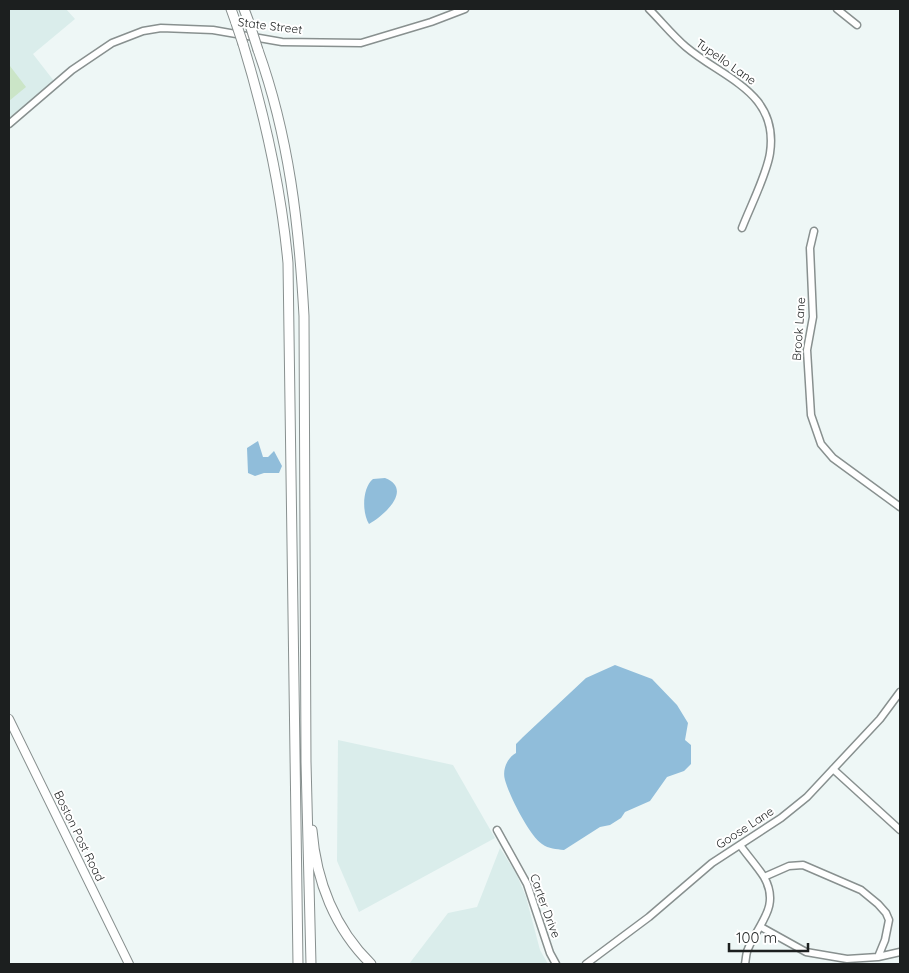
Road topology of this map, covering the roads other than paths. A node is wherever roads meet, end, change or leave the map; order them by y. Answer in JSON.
{"nodes":[{"id":1,"x":231,"y":9,"type":"edge"},
{"id":2,"x":244,"y":9,"type":"edge"},
{"id":3,"x":464,"y":9,"type":"edge"},
{"id":4,"x":649,"y":9,"type":"edge"},
{"id":5,"x":837,"y":9,"type":"edge"},
{"id":6,"x":857,"y":25,"type":"dead end"},
{"id":7,"x":9,"y":124,"type":"edge"},
{"id":8,"x":742,"y":228,"type":"dead end"},
{"id":9,"x":814,"y":232,"type":"dead end"},
{"id":10,"x":900,"y":508,"type":"edge"},
{"id":11,"x":900,"y":692,"type":"edge"},
{"id":12,"x":9,"y":719,"type":"edge"},
{"id":13,"x":306,"y":762,"type":"junction"},
{"id":14,"x":833,"y":769,"type":"junction"},
{"id":15,"x":497,"y":830,"type":"dead end"},
{"id":16,"x":900,"y":830,"type":"edge"},
{"id":17,"x":740,"y":845,"type":"junction"},
{"id":18,"x":764,"y":877,"type":"junction"},
{"id":19,"x":761,"y":927,"type":"junction"},
{"id":20,"x":900,"y":952,"type":"edge"},
{"id":21,"x":878,"y":957,"type":"junction"},
{"id":22,"x":129,"y":964,"type":"edge"},
{"id":23,"x":298,"y":964,"type":"edge"},
{"id":24,"x":311,"y":964,"type":"edge"},
{"id":25,"x":371,"y":964,"type":"edge"},
{"id":26,"x":556,"y":964,"type":"edge"},
{"id":27,"x":586,"y":964,"type":"edge"},
{"id":28,"x":745,"y":964,"type":"edge"}],
"edges":[{"from":1,"to":23,"type":"highway","bridge":true},
{"from":2,"to":13,"type":"highway","bridge":true},
{"from":3,"to":7,"type":"street","name":"State Street"},
{"from":4,"to":8,"type":"street","name":"Tupello Lane"},
{"from":5,"to":6,"type":"street"},
{"from":9,"to":10,"type":"street","name":"Brook Lane"},
{"from":11,"to":14,"type":"street","name":"Goose Lane"},
{"from":12,"to":22,"type":"main road","name":"Boston Post Road"},
{"from":13,"to":24,"type":"highway"},
{"from":13,"to":25,"type":"highway"},
{"from":14,"to":16,"type":"street"},
{"from":14,"to":17,"type":"street","name":"Goose Lane"},
{"from":15,"to":26,"type":"street","name":"Carter Drive"},
{"from":17,"to":18,"type":"street"},
{"from":17,"to":27,"type":"street","name":"Goose Lane"},
{"from":18,"to":19,"type":"street"},
{"from":18,"to":21,"type":"street"},
{"from":19,"to":21,"type":"street"},
{"from":19,"to":28,"type":"street"},
{"from":20,"to":21,"type":"street"}]}
